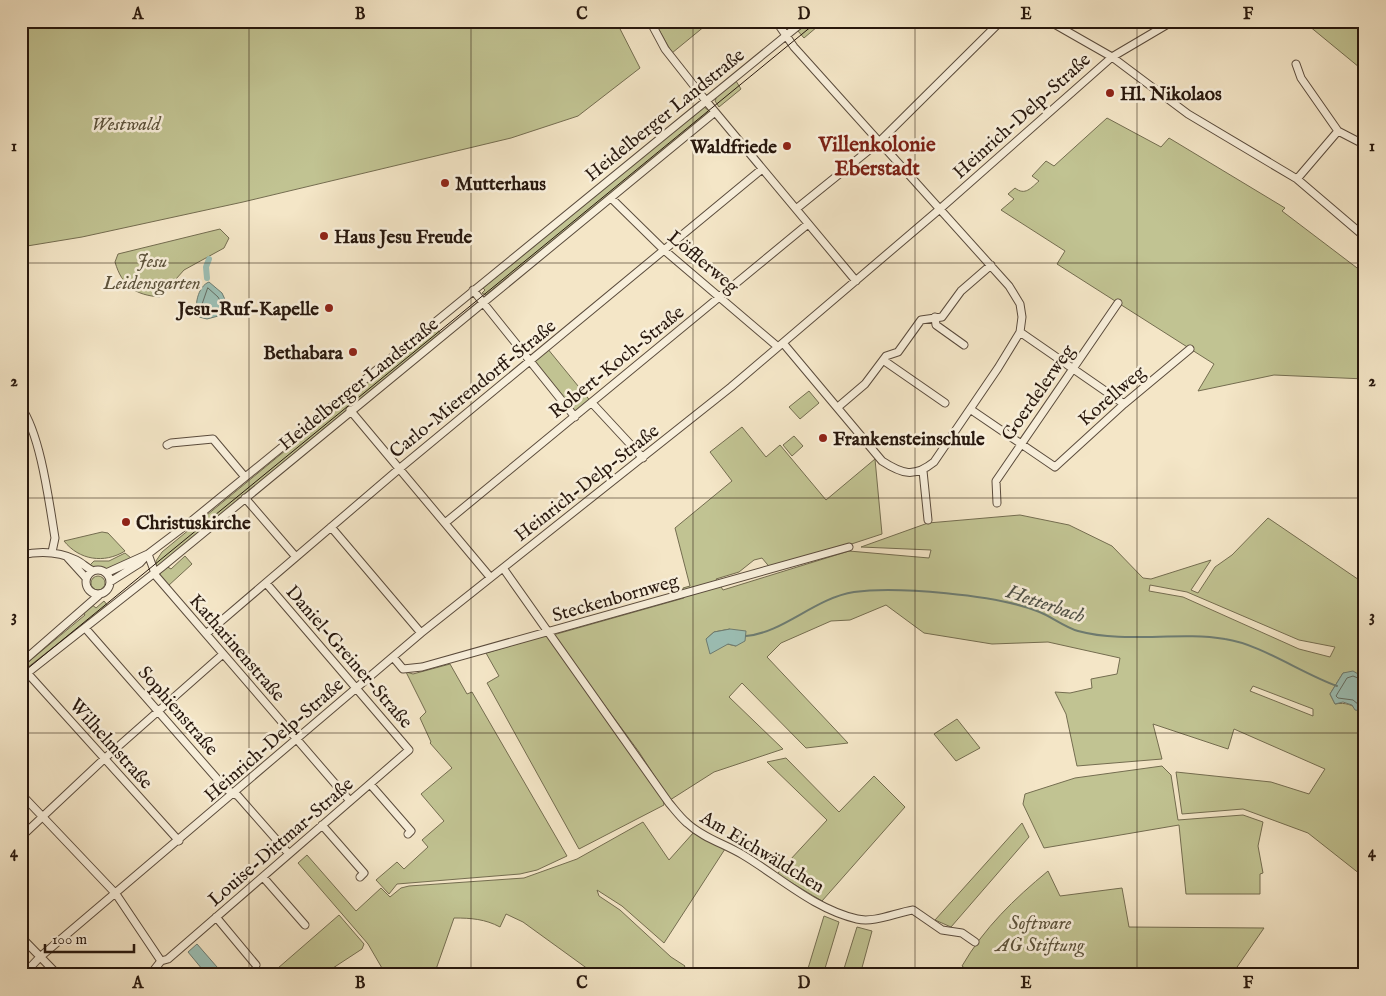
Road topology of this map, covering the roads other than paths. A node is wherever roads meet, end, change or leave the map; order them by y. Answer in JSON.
{"nodes":[{"id":1,"x":650,"y":21,"type":"edge"},
{"id":2,"x":776,"y":21,"type":"edge"},
{"id":3,"x":804,"y":21,"type":"edge"},
{"id":4,"x":1001,"y":21,"type":"edge"},
{"id":5,"x":1049,"y":21,"type":"edge"},
{"id":6,"x":1173,"y":21,"type":"edge"},
{"id":7,"x":1345,"y":21,"type":"edge"},
{"id":8,"x":1359,"y":21,"type":"edge"},
{"id":9,"x":785,"y":36,"type":"junction"},
{"id":10,"x":1112,"y":57,"type":"junction"},
{"id":11,"x":1296,"y":64,"type":"dead end"},
{"id":12,"x":706,"y":101,"type":"junction"},
{"id":13,"x":715,"y":112,"type":"junction"},
{"id":14,"x":1338,"y":131,"type":"junction"},
{"id":15,"x":879,"y":142,"type":"junction"},
{"id":16,"x":1365,"y":145,"type":"edge"},
{"id":17,"x":762,"y":169,"type":"junction"},
{"id":18,"x":1297,"y":179,"type":"junction"},
{"id":19,"x":611,"y":198,"type":"junction"},
{"id":20,"x":941,"y":208,"type":"junction"},
{"id":21,"x":796,"y":209,"type":"junction"},
{"id":22,"x":808,"y":224,"type":"junction"},
{"id":23,"x":1365,"y":237,"type":"edge"},
{"id":24,"x":664,"y":250,"type":"junction"},
{"id":25,"x":991,"y":265,"type":"junction"},
{"id":26,"x":856,"y":281,"type":"junction"},
{"id":27,"x":473,"y":290,"type":"junction"},
{"id":28,"x":721,"y":296,"type":"junction"},
{"id":29,"x":482,"y":302,"type":"junction"},
{"id":30,"x":1118,"y":303,"type":"dead end"},
{"id":31,"x":935,"y":318,"type":"junction"},
{"id":32,"x":1020,"y":332,"type":"junction"},
{"id":33,"x":781,"y":345,"type":"junction"},
{"id":34,"x":964,"y":345,"type":"dead end"},
{"id":35,"x":1190,"y":349,"type":"dead end"},
{"id":36,"x":882,"y":360,"type":"junction"},
{"id":37,"x":530,"y":361,"type":"junction"},
{"id":38,"x":1073,"y":369,"type":"junction"},
{"id":39,"x":592,"y":403,"type":"junction"},
{"id":40,"x":945,"y":403,"type":"dead end"},
{"id":41,"x":1124,"y":404,"type":"junction"},
{"id":42,"x":838,"y":406,"type":"junction"},
{"id":43,"x":21,"y":407,"type":"edge"},
{"id":44,"x":970,"y":409,"type":"junction"},
{"id":45,"x":350,"y":410,"type":"junction"},
{"id":46,"x":575,"y":417,"type":"junction"},
{"id":47,"x":1021,"y":444,"type":"junction"},
{"id":48,"x":167,"y":445,"type":"dead end"},
{"id":49,"x":643,"y":458,"type":"junction"},
{"id":50,"x":399,"y":469,"type":"junction"},
{"id":51,"x":923,"y":470,"type":"junction"},
{"id":52,"x":245,"y":477,"type":"junction"},
{"id":53,"x":246,"y":498,"type":"junction"},
{"id":54,"x":997,"y":503,"type":"dead end"},
{"id":55,"x":928,"y":520,"type":"dead end"},
{"id":56,"x":444,"y":523,"type":"junction"},
{"id":57,"x":332,"y":527,"type":"junction"},
{"id":58,"x":849,"y":548,"type":"dead end"},
{"id":59,"x":52,"y":552,"type":"junction"},
{"id":60,"x":148,"y":554,"type":"junction"},
{"id":61,"x":21,"y":556,"type":"edge"},
{"id":62,"x":67,"y":557,"type":"junction"},
{"id":63,"x":296,"y":557,"type":"junction"},
{"id":64,"x":503,"y":568,"type":"junction"},
{"id":65,"x":93,"y":571,"type":"junction"},
{"id":66,"x":154,"y":572,"type":"junction"},
{"id":67,"x":106,"y":573,"type":"junction"},
{"id":68,"x":490,"y":577,"type":"junction"},
{"id":69,"x":86,"y":578,"type":"junction"},
{"id":70,"x":110,"y":582,"type":"junction"},
{"id":71,"x":266,"y":583,"type":"junction"},
{"id":72,"x":88,"y":591,"type":"junction"},
{"id":73,"x":99,"y":595,"type":"junction"},
{"id":74,"x":81,"y":609,"type":"junction"},
{"id":75,"x":86,"y":628,"type":"junction"},
{"id":76,"x":549,"y":632,"type":"junction"},
{"id":77,"x":421,"y":633,"type":"junction"},
{"id":78,"x":206,"y":634,"type":"junction"},
{"id":79,"x":223,"y":654,"type":"junction"},
{"id":80,"x":393,"y":657,"type":"junction"},
{"id":81,"x":21,"y":664,"type":"edge"},
{"id":82,"x":24,"y":675,"type":"edge"},
{"id":83,"x":357,"y":688,"type":"junction"},
{"id":84,"x":158,"y":711,"type":"junction"},
{"id":85,"x":296,"y":740,"type":"junction"},
{"id":86,"x":409,"y":750,"type":"joint"},
{"id":87,"x":104,"y":759,"type":"junction"},
{"id":88,"x":370,"y":784,"type":"junction"},
{"id":89,"x":235,"y":793,"type":"junction"},
{"id":90,"x":21,"y":794,"type":"edge"},
{"id":91,"x":350,"y":801,"type":"junction"},
{"id":92,"x":43,"y":816,"type":"junction"},
{"id":93,"x":322,"y":825,"type":"junction"},
{"id":94,"x":408,"y":834,"type":"dead end"},
{"id":95,"x":21,"y":837,"type":"edge"},
{"id":96,"x":179,"y":841,"type":"junction"},
{"id":97,"x":289,"y":854,"type":"junction"},
{"id":98,"x":263,"y":877,"type":"junction"},
{"id":99,"x":360,"y":877,"type":"dead end"},
{"id":100,"x":116,"y":894,"type":"junction"},
{"id":101,"x":216,"y":917,"type":"junction"},
{"id":102,"x":305,"y":925,"type":"dead end"},
{"id":103,"x":21,"y":938,"type":"edge"},
{"id":104,"x":976,"y":942,"type":"dead end"},
{"id":105,"x":40,"y":957,"type":"junction"},
{"id":106,"x":161,"y":962,"type":"junction"},
{"id":107,"x":256,"y":965,"type":"dead end"},
{"id":108,"x":156,"y":973,"type":"edge"},
{"id":109,"x":23,"y":975,"type":"edge"},
{"id":110,"x":58,"y":975,"type":"edge"}],
"edges":[{"from":1,"to":12,"type":"street"},
{"from":2,"to":9,"type":"street"},
{"from":3,"to":9,"type":"street","name":"Heidelberger Landstraße"},
{"from":4,"to":15,"type":"street"},
{"from":5,"to":10,"type":"street"},
{"from":6,"to":10,"type":"street","name":"Heinrich-Delp-Straße"},
{"from":7,"to":8,"type":"street"},
{"from":9,"to":12,"type":"street","name":"Heidelberger Landstraße"},
{"from":9,"to":15,"type":"street"},
{"from":10,"to":18,"type":"street"},
{"from":10,"to":20,"type":"street","name":"Heinrich-Delp-Straße"},
{"from":11,"to":14,"type":"street"},
{"from":12,"to":13,"type":"street"},
{"from":12,"to":27,"type":"street","name":"Heidelberger Landstraße"},
{"from":13,"to":17,"type":"street"},
{"from":13,"to":19,"type":"street","name":"Heidelberger Landstraße"},
{"from":14,"to":16,"type":"street"},
{"from":14,"to":18,"type":"street"},
{"from":15,"to":20,"type":"street"},
{"from":15,"to":21,"type":"street"},
{"from":17,"to":21,"type":"street"},
{"from":17,"to":24,"type":"street","name":"Carlo-Mierendorff-Straße"},
{"from":18,"to":23,"type":"street"},
{"from":19,"to":24,"type":"street","name":"Löfflerweg"},
{"from":19,"to":29,"type":"street","name":"Heidelberger Landstraße"},
{"from":20,"to":25,"type":"street"},
{"from":20,"to":26,"type":"street","name":"Heinrich-Delp-Straße"},
{"from":21,"to":22,"type":"street"},
{"from":22,"to":26,"type":"street"},
{"from":22,"to":28,"type":"street","name":"Robert-Koch-Straße"},
{"from":24,"to":28,"type":"street","name":"Löfflerweg"},
{"from":24,"to":37,"type":"street","name":"Carlo-Mierendorff-Straße"},
{"from":25,"to":31,"type":"street"},
{"from":25,"to":32,"type":"street"},
{"from":26,"to":33,"type":"street","name":"Heinrich-Delp-Straße"},
{"from":27,"to":29,"type":"street"},
{"from":27,"to":52,"type":"street","name":"Heidelberger Landstraße"},
{"from":28,"to":33,"type":"street","name":"Löfflerweg"},
{"from":28,"to":39,"type":"street","name":"Robert-Koch-Straße"},
{"from":29,"to":37,"type":"street"},
{"from":29,"to":45,"type":"street","name":"Heidelberger Landstraße"},
{"from":30,"to":38,"type":"street","name":"Goerdelerweg"},
{"from":31,"to":34,"type":"street"},
{"from":31,"to":36,"type":"street"},
{"from":32,"to":38,"type":"street"},
{"from":32,"to":44,"type":"street"},
{"from":33,"to":42,"type":"street","name":"Löfflerweg"},
{"from":33,"to":49,"type":"street","name":"Heinrich-Delp-Straße"},
{"from":35,"to":41,"type":"street","name":"Korellweg"},
{"from":36,"to":40,"type":"street"},
{"from":36,"to":42,"type":"street"},
{"from":37,"to":46,"type":"street"},
{"from":37,"to":50,"type":"street","name":"Carlo-Mierendorff-Straße"},
{"from":38,"to":41,"type":"street"},
{"from":38,"to":47,"type":"street","name":"Goerdelerweg"},
{"from":39,"to":46,"type":"street","name":"Robert-Koch-Straße"},
{"from":39,"to":49,"type":"street"},
{"from":41,"to":47,"type":"street","name":"Korellweg"},
{"from":42,"to":51,"type":"street","name":"Löfflerweg"},
{"from":43,"to":59,"type":"street"},
{"from":44,"to":47,"type":"street"},
{"from":44,"to":51,"type":"street"},
{"from":45,"to":50,"type":"street"},
{"from":45,"to":53,"type":"street","name":"Heidelberger Landstraße"},
{"from":46,"to":56,"type":"street","name":"Robert-Koch-Straße"},
{"from":47,"to":54,"type":"street","name":"Goerdelerweg"},
{"from":48,"to":52,"type":"street"},
{"from":49,"to":64,"type":"street","name":"Heinrich-Delp-Straße"},
{"from":50,"to":56,"type":"street"},
{"from":50,"to":57,"type":"street","name":"Carlo-Mierendorff-Straße"},
{"from":51,"to":55,"type":"street"},
{"from":52,"to":60,"type":"street","name":"Heidelberger Landstraße"},
{"from":53,"to":63,"type":"street"},
{"from":53,"to":66,"type":"street","name":"Heidelberger Landstraße"},
{"from":56,"to":68,"type":"street"},
{"from":57,"to":63,"type":"street","name":"Carlo-Mierendorff-Straße"},
{"from":57,"to":77,"type":"street"},
{"from":58,"to":76,"type":"street","name":"Steckenbornweg"},
{"from":59,"to":61,"type":"street"},
{"from":59,"to":62,"type":"street"},
{"from":60,"to":66,"type":"street","name":"Katharinenstraße"},
{"from":60,"to":67,"type":"street","name":"Heidelberger Landstraße"},
{"from":60,"to":70,"type":"street","name":"Heidelberger Landstraße"},
{"from":62,"to":65,"type":"street"},
{"from":62,"to":69,"type":"street"},
{"from":63,"to":71,"type":"street","name":"Carlo-Mierendorff-Straße"},
{"from":64,"to":68,"type":"street","name":"Heinrich-Delp-Straße"},
{"from":64,"to":76,"type":"street","name":"Am Eichwäldchen"},
{"from":65,"to":67,"type":"street"},
{"from":65,"to":69,"type":"street"},
{"from":66,"to":75,"type":"street","name":"Heidelberger Landstraße"},
{"from":66,"to":78,"type":"street","name":"Katharinenstraße"},
{"from":67,"to":70,"type":"street"},
{"from":68,"to":77,"type":"street","name":"Heinrich-Delp-Straße"},
{"from":69,"to":72,"type":"street"},
{"from":70,"to":73,"type":"street"},
{"from":71,"to":78,"type":"street","name":"Carlo-Mierendorff-Straße"},
{"from":71,"to":83,"type":"street","name":"Daniel-Greiner-Straße"},
{"from":72,"to":73,"type":"street"},
{"from":72,"to":74,"type":"street"},
{"from":73,"to":74,"type":"street"},
{"from":74,"to":81,"type":"street"},
{"from":75,"to":82,"type":"street","name":"Heidelberger Landstraße"},
{"from":75,"to":84,"type":"street","name":"Sophienstraße"},
{"from":76,"to":80,"type":"street","name":"Steckenbornweg"},
{"from":76,"to":104,"type":"street","name":"Am Eichwäldchen"},
{"from":77,"to":80,"type":"street","name":"Heinrich-Delp-Straße"},
{"from":78,"to":79,"type":"street","name":"Katharinenstraße"},
{"from":79,"to":84,"type":"street"},
{"from":79,"to":85,"type":"street","name":"Katharinenstraße"},
{"from":80,"to":83,"type":"street","name":"Heinrich-Delp-Straße"},
{"from":81,"to":82,"type":"street","name":"Wilhelmstraße"},
{"from":82,"to":87,"type":"street","name":"Wilhelmstraße"},
{"from":83,"to":85,"type":"street","name":"Heinrich-Delp-Straße"},
{"from":83,"to":86,"type":"street","name":"Daniel-Greiner-Straße"},
{"from":84,"to":87,"type":"street"},
{"from":84,"to":89,"type":"street","name":"Sophienstraße"},
{"from":85,"to":89,"type":"street","name":"Heinrich-Delp-Straße"},
{"from":85,"to":91,"type":"street","name":"Katharinenstraße"},
{"from":86,"to":88,"type":"street","name":"Louise-Dittmar-Straße"},
{"from":87,"to":92,"type":"street"},
{"from":87,"to":96,"type":"street","name":"Wilhelmstraße"},
{"from":88,"to":91,"type":"street","name":"Louise-Dittmar-Straße"},
{"from":88,"to":94,"type":"street"},
{"from":89,"to":96,"type":"street","name":"Heinrich-Delp-Straße"},
{"from":89,"to":97,"type":"street","name":"Sophienstraße"},
{"from":90,"to":92,"type":"street"},
{"from":91,"to":93,"type":"street","name":"Louise-Dittmar-Straße"},
{"from":92,"to":95,"type":"street"},
{"from":92,"to":100,"type":"street"},
{"from":93,"to":97,"type":"street","name":"Louise-Dittmar-Straße"},
{"from":93,"to":99,"type":"street"},
{"from":96,"to":100,"type":"street","name":"Heinrich-Delp-Straße"},
{"from":97,"to":98,"type":"street","name":"Louise-Dittmar-Straße"},
{"from":98,"to":101,"type":"street","name":"Louise-Dittmar-Straße"},
{"from":98,"to":102,"type":"street"},
{"from":100,"to":105,"type":"street","name":"Heinrich-Delp-Straße"},
{"from":100,"to":106,"type":"street"},
{"from":101,"to":106,"type":"street","name":"Louise-Dittmar-Straße"},
{"from":101,"to":107,"type":"street"},
{"from":103,"to":105,"type":"street"},
{"from":105,"to":109,"type":"street","name":"Heinrich-Delp-Straße"},
{"from":105,"to":110,"type":"street"},
{"from":106,"to":108,"type":"street","name":"Louise-Dittmar-Straße"}]}
